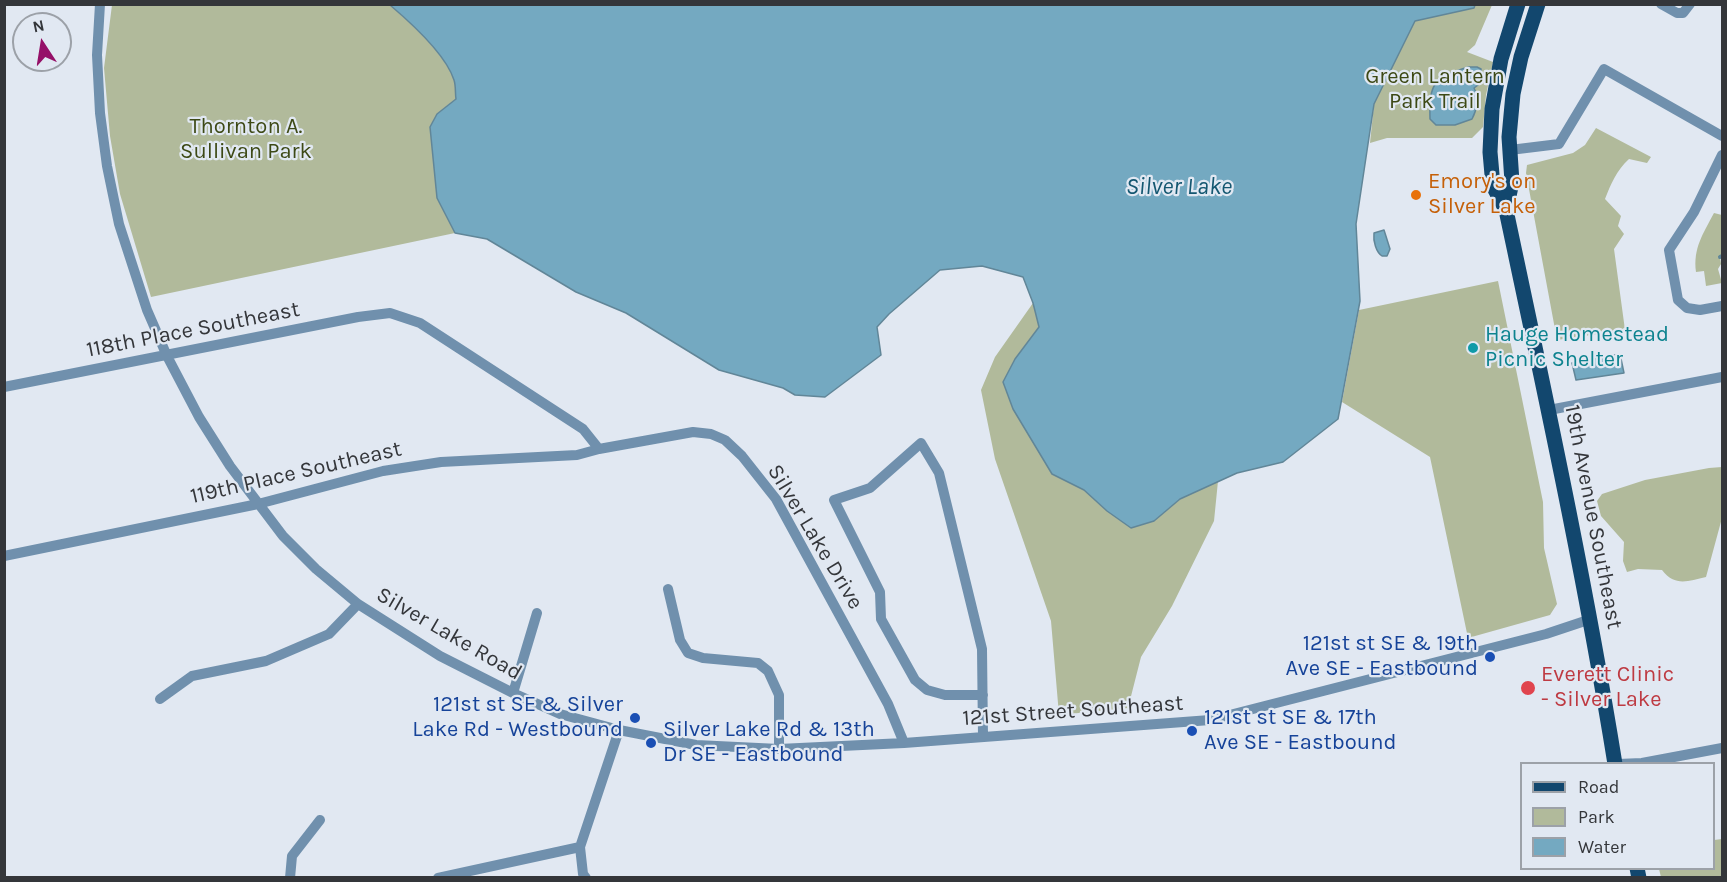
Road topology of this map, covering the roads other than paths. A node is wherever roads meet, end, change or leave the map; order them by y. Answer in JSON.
{"nodes":[{"id":1,"x":100,"y":4,"type":"edge"},
{"id":2,"x":1518,"y":4,"type":"edge"},
{"id":3,"x":1538,"y":4,"type":"edge"},
{"id":4,"x":1661,"y":4,"type":"edge"},
{"id":5,"x":1690,"y":4,"type":"edge"},
{"id":6,"x":1722,"y":136,"type":"edge"},
{"id":7,"x":1510,"y":150,"type":"junction"},
{"id":8,"x":1722,"y":155,"type":"edge"},
{"id":9,"x":1506,"y":210,"type":"junction"},
{"id":10,"x":1722,"y":306,"type":"edge"},
{"id":11,"x":167,"y":356,"type":"junction"},
{"id":12,"x":1722,"y":377,"type":"edge"},
{"id":13,"x":4,"y":387,"type":"edge"},
{"id":14,"x":1549,"y":410,"type":"junction"},
{"id":15,"x":599,"y":449,"type":"junction"},
{"id":16,"x":258,"y":504,"type":"junction"},
{"id":17,"x":4,"y":556,"type":"edge"},
{"id":18,"x":668,"y":589,"type":"dead end"},
{"id":19,"x":358,"y":604,"type":"junction"},
{"id":20,"x":537,"y":613,"type":"dead end"},
{"id":21,"x":1591,"y":620,"type":"junction"},
{"id":22,"x":513,"y":693,"type":"junction"},
{"id":23,"x":983,"y":695,"type":"junction"},
{"id":24,"x":160,"y":699,"type":"dead end"},
{"id":25,"x":619,"y":730,"type":"junction"},
{"id":26,"x":983,"y":737,"type":"junction"},
{"id":27,"x":904,"y":743,"type":"junction"},
{"id":28,"x":1722,"y":748,"type":"edge"},
{"id":29,"x":779,"y":749,"type":"junction"},
{"id":30,"x":1617,"y":762,"type":"edge"},
{"id":31,"x":1647,"y":762,"type":"edge"},
{"id":32,"x":320,"y":820,"type":"dead end"},
{"id":33,"x":580,"y":847,"type":"junction"},
{"id":34,"x":290,"y":878,"type":"edge"},
{"id":35,"x":438,"y":878,"type":"edge"},
{"id":36,"x":586,"y":878,"type":"edge"}],
"edges":[{"from":1,"to":11,"type":"street","name":"Silver Lake Road"},
{"from":2,"to":9,"type":"main road","name":"19th Avenue Southeast"},
{"from":3,"to":7,"type":"main road","name":"19th Avenue Southeast"},
{"from":4,"to":5,"type":"street"},
{"from":6,"to":7,"type":"street"},
{"from":7,"to":9,"type":"main road","name":"19th Avenue Southeast"},
{"from":8,"to":10,"type":"street"},
{"from":9,"to":14,"type":"main road","name":"19th Avenue Southeast"},
{"from":11,"to":13,"type":"street","name":"118th Place Southeast"},
{"from":11,"to":15,"type":"street","name":"118th Place Southeast"},
{"from":11,"to":16,"type":"street","name":"Silver Lake Road"},
{"from":12,"to":14,"type":"street"},
{"from":14,"to":21,"type":"main road","name":"19th Avenue Southeast"},
{"from":15,"to":16,"type":"street","name":"119th Place Southeast"},
{"from":15,"to":27,"type":"street","name":"Silver Lake Drive"},
{"from":16,"to":17,"type":"street","name":"119th Place Southeast"},
{"from":16,"to":19,"type":"street","name":"Silver Lake Road"},
{"from":18,"to":29,"type":"street"},
{"from":19,"to":22,"type":"street","name":"Silver Lake Road"},
{"from":19,"to":24,"type":"street"},
{"from":20,"to":22,"type":"street"},
{"from":21,"to":26,"type":"street","name":"121st Street Southeast"},
{"from":21,"to":30,"type":"main road","name":"19th Avenue Southeast"},
{"from":22,"to":25,"type":"street","name":"Silver Lake Road"},
{"from":23,"to":23,"type":"street"},
{"from":23,"to":26,"type":"street"},
{"from":25,"to":29,"type":"street","name":"Silver Lake Road"},
{"from":25,"to":33,"type":"street"},
{"from":26,"to":27,"type":"street","name":"121st Street Southeast"},
{"from":27,"to":29,"type":"street","name":"Silver Lake Road"},
{"from":28,"to":31,"type":"street"},
{"from":32,"to":34,"type":"street"},
{"from":33,"to":35,"type":"street"},
{"from":33,"to":36,"type":"street"}]}
